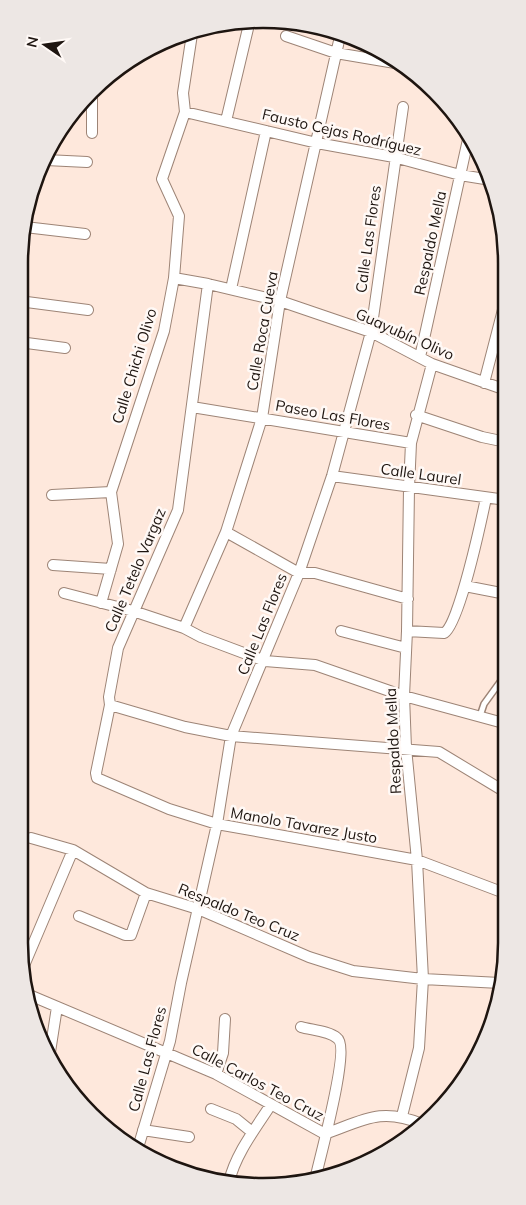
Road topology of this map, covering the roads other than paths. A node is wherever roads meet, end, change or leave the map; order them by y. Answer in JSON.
{"nodes":[{"id":1,"x":248,"y":28,"type":"edge"},
{"id":2,"x":286,"y":36,"type":"dead end"},
{"id":3,"x":191,"y":39,"type":"edge"},
{"id":4,"x":339,"y":40,"type":"edge"},
{"id":5,"x":336,"y":53,"type":"junction"},
{"id":6,"x":385,"y":61,"type":"edge"},
{"id":7,"x":92,"y":101,"type":"edge"},
{"id":8,"x":403,"y":107,"type":"dead end"},
{"id":9,"x":185,"y":112,"type":"junction"},
{"id":10,"x":226,"y":121,"type":"junction"},
{"id":11,"x":266,"y":131,"type":"junction"},
{"id":12,"x":92,"y":133,"type":"dead end"},
{"id":13,"x":317,"y":144,"type":"junction"},
{"id":14,"x":467,"y":145,"type":"edge"},
{"id":15,"x":394,"y":157,"type":"junction"},
{"id":16,"x":51,"y":160,"type":"edge"},
{"id":17,"x":88,"y":162,"type":"dead end"},
{"id":18,"x":460,"y":175,"type":"junction"},
{"id":19,"x":483,"y":179,"type":"edge"},
{"id":20,"x":30,"y":229,"type":"edge"},
{"id":21,"x":85,"y":234,"type":"dead end"},
{"id":22,"x":174,"y":278,"type":"junction"},
{"id":23,"x":208,"y":284,"type":"junction"},
{"id":24,"x":231,"y":289,"type":"junction"},
{"id":25,"x":280,"y":301,"type":"junction"},
{"id":26,"x":28,"y":302,"type":"edge"},
{"id":27,"x":88,"y":310,"type":"dead end"},
{"id":28,"x":498,"y":329,"type":"edge"},
{"id":29,"x":371,"y":332,"type":"junction"},
{"id":30,"x":28,"y":343,"type":"edge"},
{"id":31,"x":65,"y":348,"type":"dead end"},
{"id":32,"x":420,"y":357,"type":"junction"},
{"id":33,"x":432,"y":364,"type":"junction"},
{"id":34,"x":484,"y":383,"type":"junction"},
{"id":35,"x":498,"y":387,"type":"edge"},
{"id":36,"x":192,"y":407,"type":"junction"},
{"id":37,"x":416,"y":415,"type":"junction"},
{"id":38,"x":262,"y":418,"type":"junction"},
{"id":39,"x":343,"y":433,"type":"junction"},
{"id":40,"x":498,"y":440,"type":"edge"},
{"id":41,"x":411,"y":443,"type":"junction"},
{"id":42,"x":332,"y":476,"type":"junction"},
{"id":43,"x":409,"y":488,"type":"junction"},
{"id":44,"x":111,"y":492,"type":"junction"},
{"id":45,"x":52,"y":495,"type":"dead end"},
{"id":46,"x":486,"y":498,"type":"junction"},
{"id":47,"x":498,"y":499,"type":"edge"},
{"id":48,"x":226,"y":532,"type":"junction"},
{"id":49,"x":53,"y":565,"type":"dead end"},
{"id":50,"x":111,"y":569,"type":"junction"},
{"id":51,"x":299,"y":573,"type":"junction"},
{"id":52,"x":465,"y":586,"type":"junction"},
{"id":53,"x":498,"y":592,"type":"edge"},
{"id":54,"x":64,"y":593,"type":"dead end"},
{"id":55,"x":408,"y":599,"type":"junction"},
{"id":56,"x":101,"y":603,"type":"junction"},
{"id":57,"x":134,"y":611,"type":"junction"},
{"id":58,"x":184,"y":628,"type":"junction"},
{"id":59,"x":341,"y":631,"type":"dead end"},
{"id":60,"x":407,"y":631,"type":"junction"},
{"id":61,"x":406,"y":648,"type":"junction"},
{"id":62,"x":265,"y":661,"type":"junction"},
{"id":63,"x":498,"y":685,"type":"edge"},
{"id":64,"x":404,"y":696,"type":"junction"},
{"id":65,"x":110,"y":705,"type":"junction"},
{"id":66,"x":480,"y":717,"type":"junction"},
{"id":67,"x":498,"y":722,"type":"edge"},
{"id":68,"x":231,"y":736,"type":"junction"},
{"id":69,"x":406,"y":748,"type":"junction"},
{"id":70,"x":97,"y":778,"type":"joint"},
{"id":71,"x":498,"y":786,"type":"edge"},
{"id":72,"x":216,"y":824,"type":"junction"},
{"id":73,"x":31,"y":838,"type":"dead end"},
{"id":74,"x":73,"y":850,"type":"junction"},
{"id":75,"x":417,"y":860,"type":"junction"},
{"id":76,"x":498,"y":891,"type":"edge"},
{"id":77,"x":146,"y":893,"type":"junction"},
{"id":78,"x":198,"y":909,"type":"junction"},
{"id":79,"x":79,"y":916,"type":"dead end"},
{"id":80,"x":28,"y":956,"type":"edge"},
{"id":81,"x":422,"y":979,"type":"junction"},
{"id":82,"x":495,"y":983,"type":"edge"},
{"id":83,"x":34,"y":997,"type":"edge"},
{"id":84,"x":57,"y":1007,"type":"junction"},
{"id":85,"x":225,"y":1019,"type":"dead end"},
{"id":86,"x":301,"y":1027,"type":"dead end"},
{"id":87,"x":51,"y":1044,"type":"edge"},
{"id":88,"x":165,"y":1052,"type":"junction"},
{"id":89,"x":216,"y":1074,"type":"junction"},
{"id":90,"x":270,"y":1106,"type":"junction"},
{"id":91,"x":211,"y":1109,"type":"dead end"},
{"id":92,"x":402,"y":1116,"type":"junction"},
{"id":93,"x":415,"y":1121,"type":"edge"},
{"id":94,"x":143,"y":1130,"type":"junction"},
{"id":95,"x":252,"y":1132,"type":"junction"},
{"id":96,"x":325,"y":1134,"type":"junction"},
{"id":97,"x":189,"y":1138,"type":"dead end"},
{"id":98,"x":139,"y":1143,"type":"edge"},
{"id":99,"x":317,"y":1171,"type":"edge"},
{"id":100,"x":231,"y":1175,"type":"edge"}],
"edges":[{"from":1,"to":10,"type":"street"},
{"from":2,"to":5,"type":"street"},
{"from":3,"to":9,"type":"street"},
{"from":4,"to":5,"type":"street","name":"Calle Roca Cueva"},
{"from":5,"to":6,"type":"street"},
{"from":5,"to":13,"type":"street","name":"Calle Roca Cueva"},
{"from":7,"to":12,"type":"street"},
{"from":8,"to":15,"type":"street","name":"Calle Las Flores"},
{"from":9,"to":10,"type":"street","name":"Fausto Cejas Rodríguez"},
{"from":9,"to":22,"type":"street","name":"Calle Chichi Olivo"},
{"from":10,"to":11,"type":"street","name":"Fausto Cejas Rodríguez"},
{"from":11,"to":13,"type":"street","name":"Fausto Cejas Rodríguez"},
{"from":11,"to":24,"type":"street"},
{"from":13,"to":15,"type":"street","name":"Fausto Cejas Rodríguez"},
{"from":13,"to":25,"type":"street","name":"Calle Roca Cueva"},
{"from":14,"to":18,"type":"street","name":"Respaldo Mella"},
{"from":15,"to":18,"type":"street","name":"Fausto Cejas Rodríguez"},
{"from":15,"to":29,"type":"street","name":"Calle Las Flores"},
{"from":16,"to":17,"type":"street"},
{"from":18,"to":19,"type":"street","name":"Fausto Cejas Rodríguez"},
{"from":18,"to":32,"type":"street","name":"Respaldo Mella"},
{"from":20,"to":21,"type":"street"},
{"from":22,"to":23,"type":"street","name":"Guayubín Olivo"},
{"from":22,"to":44,"type":"street","name":"Calle Chichi Olivo"},
{"from":23,"to":24,"type":"street","name":"Guayubín Olivo"},
{"from":23,"to":36,"type":"street","name":"Calle Tetelo Vargaz"},
{"from":24,"to":25,"type":"street","name":"Guayubín Olivo"},
{"from":25,"to":29,"type":"street","name":"Guayubín Olivo"},
{"from":25,"to":38,"type":"street","name":"Calle Roca Cueva"},
{"from":26,"to":27,"type":"street"},
{"from":28,"to":34,"type":"street"},
{"from":29,"to":32,"type":"street","name":"Guayubín Olivo"},
{"from":29,"to":39,"type":"street","name":"Calle Las Flores"},
{"from":30,"to":31,"type":"street"},
{"from":32,"to":33,"type":"street","name":"Guayubín Olivo"},
{"from":33,"to":34,"type":"street","name":"Guayubín Olivo"},
{"from":33,"to":37,"type":"street","name":"Respaldo Mella"},
{"from":34,"to":35,"type":"street","name":"Guayubín Olivo"},
{"from":36,"to":38,"type":"street","name":"Paseo Las Flores"},
{"from":36,"to":57,"type":"street","name":"Calle Tetelo Vargaz"},
{"from":37,"to":40,"type":"street"},
{"from":37,"to":41,"type":"street","name":"Respaldo Mella"},
{"from":38,"to":39,"type":"street","name":"Paseo Las Flores"},
{"from":38,"to":48,"type":"street","name":"Calle Roca Cueva"},
{"from":39,"to":41,"type":"street","name":"Paseo Las Flores"},
{"from":39,"to":42,"type":"street","name":"Calle Las Flores"},
{"from":41,"to":43,"type":"street","name":"Respaldo Mella"},
{"from":42,"to":43,"type":"street","name":"Calle Laurel"},
{"from":42,"to":51,"type":"street","name":"Calle Las Flores"},
{"from":43,"to":46,"type":"street","name":"Calle Laurel"},
{"from":43,"to":55,"type":"street","name":"Respaldo Mella"},
{"from":44,"to":45,"type":"street"},
{"from":44,"to":50,"type":"street","name":"Calle Chichi Olivo"},
{"from":46,"to":47,"type":"street","name":"Calle Laurel"},
{"from":46,"to":52,"type":"street"},
{"from":48,"to":51,"type":"street"},
{"from":48,"to":58,"type":"street","name":"Calle Roca Cueva"},
{"from":49,"to":50,"type":"street"},
{"from":50,"to":56,"type":"street","name":"Calle Chichi Olivo"},
{"from":51,"to":55,"type":"street"},
{"from":51,"to":62,"type":"street","name":"Calle Las Flores"},
{"from":52,"to":53,"type":"street"},
{"from":52,"to":60,"type":"street"},
{"from":54,"to":56,"type":"street"},
{"from":55,"to":60,"type":"street","name":"Respaldo Mella"},
{"from":56,"to":57,"type":"street"},
{"from":57,"to":58,"type":"street"},
{"from":57,"to":65,"type":"street","name":"Calle Tetelo Vargaz"},
{"from":58,"to":62,"type":"street"},
{"from":59,"to":61,"type":"street"},
{"from":60,"to":61,"type":"street","name":"Respaldo Mella"},
{"from":61,"to":64,"type":"street","name":"Respaldo Mella"},
{"from":62,"to":64,"type":"street"},
{"from":62,"to":68,"type":"street","name":"Calle Las Flores"},
{"from":63,"to":66,"type":"lane"},
{"from":64,"to":66,"type":"street"},
{"from":64,"to":69,"type":"street","name":"Respaldo Mella"},
{"from":65,"to":68,"type":"street"},
{"from":65,"to":70,"type":"street","name":"Calle Tetelo Vargaz"},
{"from":66,"to":67,"type":"street"},
{"from":68,"to":69,"type":"street"},
{"from":68,"to":72,"type":"street","name":"Calle Las Flores"},
{"from":69,"to":71,"type":"street"},
{"from":69,"to":75,"type":"street","name":"Respaldo Mella"},
{"from":70,"to":72,"type":"street","name":"Manolo Tavarez Justo"},
{"from":72,"to":75,"type":"street","name":"Manolo Tavarez Justo"},
{"from":72,"to":78,"type":"street","name":"Calle Las Flores"},
{"from":73,"to":74,"type":"street","name":"Respaldo Teo Cruz"},
{"from":74,"to":77,"type":"street","name":"Respaldo Teo Cruz"},
{"from":74,"to":80,"type":"street"},
{"from":75,"to":76,"type":"street","name":"Manolo Tavarez Justo"},
{"from":75,"to":81,"type":"street","name":"Respaldo Mella"},
{"from":77,"to":78,"type":"street","name":"Respaldo Teo Cruz"},
{"from":77,"to":79,"type":"street"},
{"from":78,"to":81,"type":"street","name":"Respaldo Teo Cruz"},
{"from":78,"to":88,"type":"street","name":"Calle Las Flores"},
{"from":81,"to":82,"type":"street","name":"Respaldo Teo Cruz"},
{"from":81,"to":92,"type":"street","name":"Respaldo Mella"},
{"from":83,"to":84,"type":"street","name":"Calle Carlos Teo Cruz"},
{"from":84,"to":87,"type":"street"},
{"from":84,"to":88,"type":"street","name":"Calle Carlos Teo Cruz"},
{"from":85,"to":89,"type":"street"},
{"from":86,"to":96,"type":"street"},
{"from":88,"to":89,"type":"street","name":"Calle Carlos Teo Cruz"},
{"from":88,"to":94,"type":"street","name":"Calle Las Flores"},
{"from":89,"to":90,"type":"street","name":"Calle Carlos Teo Cruz"},
{"from":90,"to":95,"type":"street"},
{"from":90,"to":96,"type":"street","name":"Calle Carlos Teo Cruz"},
{"from":91,"to":95,"type":"street"},
{"from":92,"to":93,"type":"street","name":"Calle Carlos Teo Cruz"},
{"from":92,"to":96,"type":"street","name":"Calle Carlos Teo Cruz"},
{"from":94,"to":97,"type":"street"},
{"from":94,"to":98,"type":"street","name":"Calle Las Flores"},
{"from":95,"to":100,"type":"street"},
{"from":96,"to":99,"type":"street"}]}
